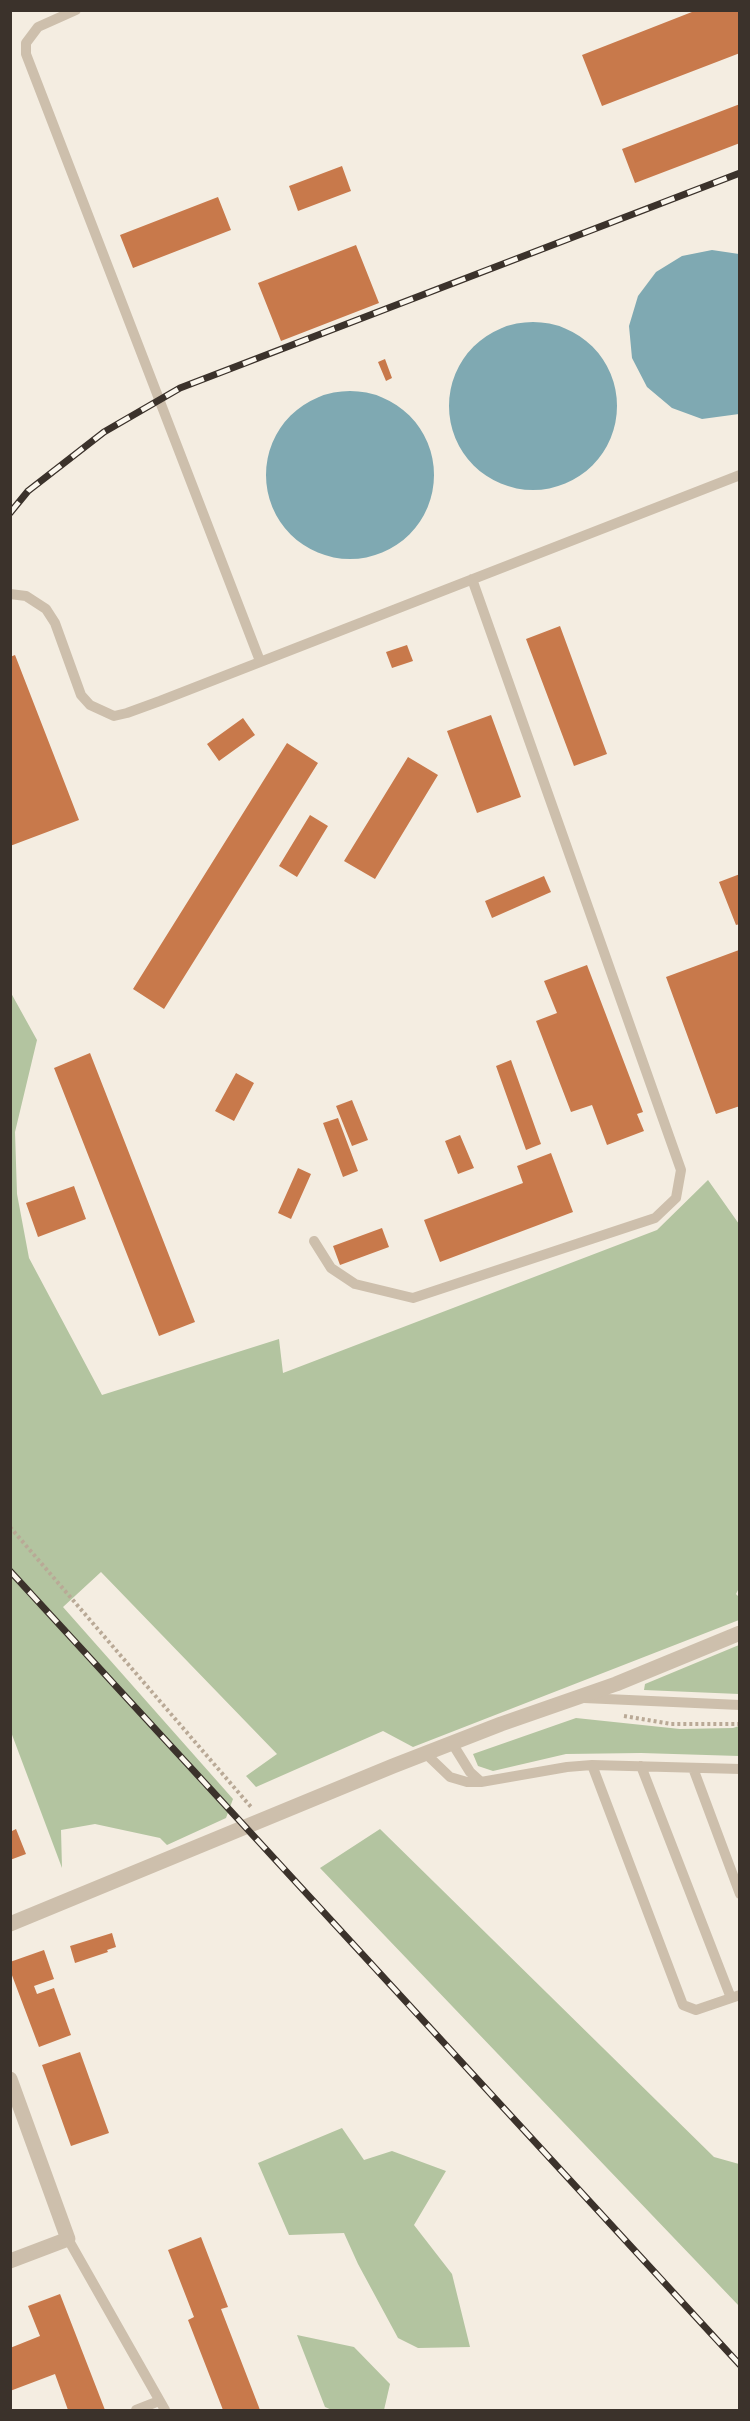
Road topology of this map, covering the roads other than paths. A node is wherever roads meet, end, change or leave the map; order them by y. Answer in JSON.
{"nodes":[{"id":1,"x":76,"y":10,"type":"edge"},
{"id":2,"x":740,"y":476,"type":"edge"},
{"id":3,"x":472,"y":579,"type":"junction"},
{"id":4,"x":10,"y":594,"type":"edge"},
{"id":5,"x":260,"y":661,"type":"junction"},
{"id":6,"x":314,"y":1241,"type":"dead end"},
{"id":7,"x":740,"y":1633,"type":"edge"},
{"id":8,"x":577,"y":1697,"type":"junction"},
{"id":9,"x":740,"y":1705,"type":"edge"},
{"id":10,"x":452,"y":1743,"type":"junction"},
{"id":11,"x":425,"y":1754,"type":"junction"},
{"id":12,"x":592,"y":1765,"type":"junction"},
{"id":13,"x":641,"y":1766,"type":"junction"},
{"id":14,"x":693,"y":1768,"type":"junction"},
{"id":15,"x":740,"y":1769,"type":"edge"},
{"id":16,"x":481,"y":1782,"type":"junction"},
{"id":17,"x":740,"y":1894,"type":"edge"},
{"id":18,"x":10,"y":1924,"type":"edge"},
{"id":19,"x":735,"y":1996,"type":"edge"},
{"id":20,"x":10,"y":2079,"type":"edge"},
{"id":21,"x":68,"y":2238,"type":"junction"},
{"id":22,"x":10,"y":2261,"type":"edge"},
{"id":23,"x":162,"y":2406,"type":"edge"},
{"id":24,"x":136,"y":2410,"type":"edge"}],
"edges":[{"from":1,"to":5,"type":"lane"},
{"from":2,"to":3,"type":"lane"},
{"from":3,"to":5,"type":"lane"},
{"from":3,"to":6,"type":"lane"},
{"from":4,"to":5,"type":"lane"},
{"from":7,"to":8,"type":"street"},
{"from":8,"to":9,"type":"lane"},
{"from":8,"to":10,"type":"street"},
{"from":10,"to":11,"type":"street"},
{"from":10,"to":16,"type":"lane"},
{"from":11,"to":16,"type":"lane"},
{"from":11,"to":18,"type":"street"},
{"from":12,"to":13,"type":"lane"},
{"from":12,"to":16,"type":"lane"},
{"from":12,"to":19,"type":"lane"},
{"from":13,"to":14,"type":"lane"},
{"from":13,"to":19,"type":"lane"},
{"from":14,"to":15,"type":"lane"},
{"from":14,"to":17,"type":"lane"},
{"from":20,"to":21,"type":"street"},
{"from":21,"to":22,"type":"street"},
{"from":21,"to":23,"type":"lane"},
{"from":23,"to":24,"type":"lane"}]}
